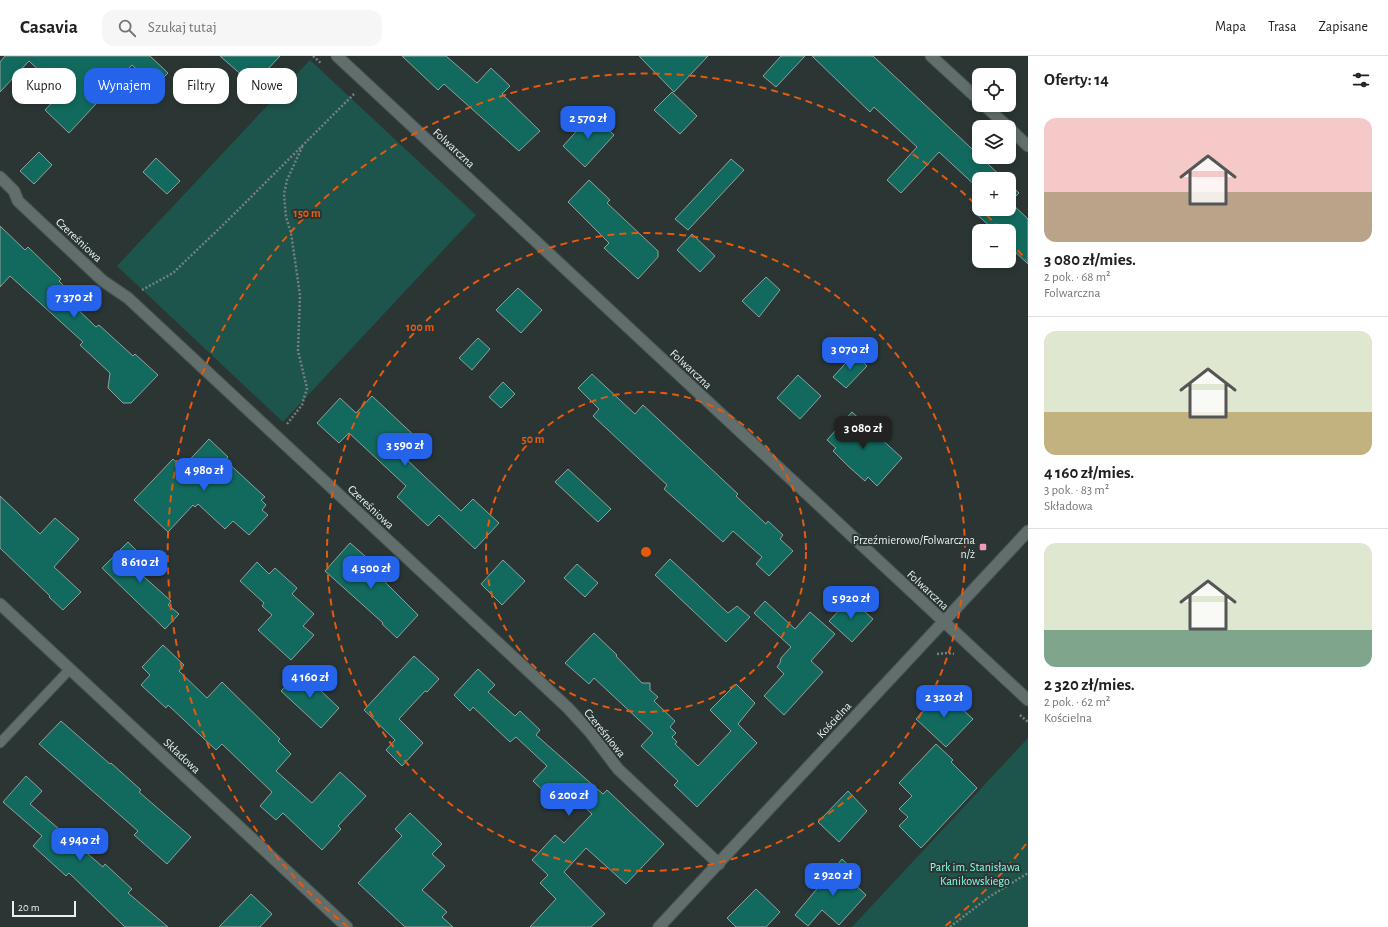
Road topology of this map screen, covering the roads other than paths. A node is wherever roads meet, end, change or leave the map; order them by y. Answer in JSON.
{"nodes":[{"id":1,"x":337,"y":56,"type":"edge"},
{"id":2,"x":931,"y":56,"type":"edge"},
{"id":3,"x":972,"y":94,"type":"edge"},
{"id":4,"x":991,"y":112,"type":"edge"},
{"id":5,"x":1000,"y":120,"type":"edge"},
{"id":6,"x":1016,"y":135,"type":"edge"},
{"id":7,"x":1028,"y":146,"type":"edge"},
{"id":8,"x":0,"y":177,"type":"edge"},
{"id":9,"x":1028,"y":531,"type":"edge"},
{"id":10,"x":0,"y":604,"type":"edge"},
{"id":11,"x":944,"y":622,"type":"junction"},
{"id":12,"x":70,"y":669,"type":"junction"},
{"id":13,"x":1028,"y":700,"type":"edge"},
{"id":14,"x":0,"y":744,"type":"edge"},
{"id":15,"x":719,"y":864,"type":"junction"},
{"id":16,"x":346,"y":927,"type":"edge"},
{"id":17,"x":660,"y":927,"type":"edge"}],
"edges":[{"from":1,"to":11,"type":"street","name":"Folwarczna"},
{"from":2,"to":3,"type":"street"},
{"from":4,"to":5,"type":"street"},
{"from":6,"to":7,"type":"street"},
{"from":8,"to":15,"type":"street","name":"Czereśniowa"},
{"from":9,"to":11,"type":"street","name":"Kościelna"},
{"from":10,"to":12,"type":"street","name":"Składowa"},
{"from":11,"to":13,"type":"street","name":"Folwarczna"},
{"from":11,"to":15,"type":"street","name":"Kościelna"},
{"from":12,"to":14,"type":"lane"},
{"from":12,"to":16,"type":"street","name":"Składowa"},
{"from":15,"to":17,"type":"street","name":"Kościelna"}]}
